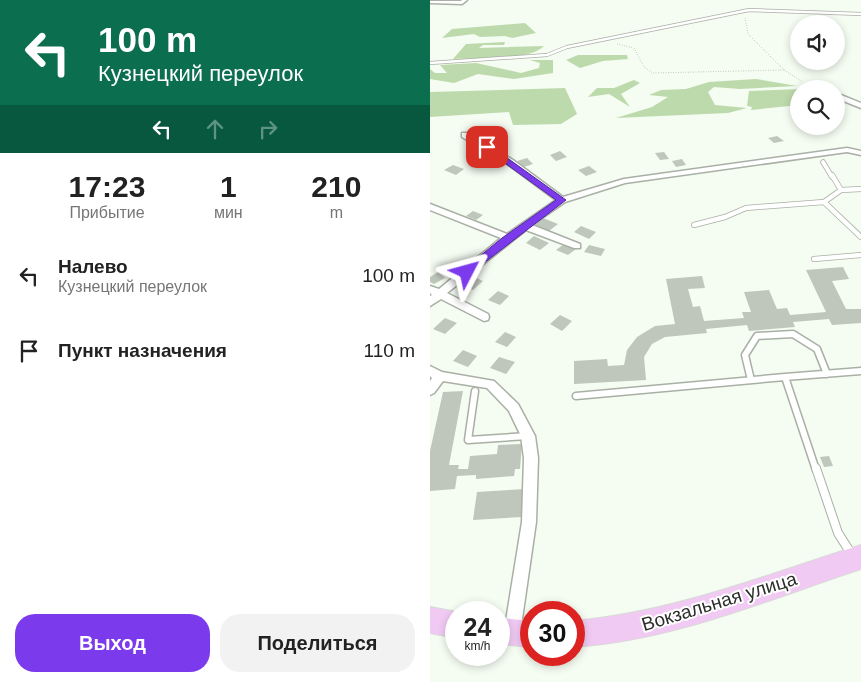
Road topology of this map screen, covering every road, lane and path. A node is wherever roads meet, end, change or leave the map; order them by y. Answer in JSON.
{"nodes":[{"id":1,"x":465,"y":0,"type":"edge"},
{"id":2,"x":430,"y":2,"type":"edge"},
{"id":3,"x":744,"y":11,"type":"junction"},
{"id":4,"x":861,"y":14,"type":"edge"},
{"id":5,"x":589,"y":43,"type":"junction"},
{"id":6,"x":430,"y":63,"type":"edge"},
{"id":7,"x":784,"y":70,"type":"junction"},
{"id":8,"x":801,"y":80,"type":"edge"},
{"id":9,"x":845,"y":99,"type":"edge"},
{"id":10,"x":861,"y":106,"type":"edge"},
{"id":11,"x":465,"y":135,"type":"dead end"},
{"id":12,"x":861,"y":153,"type":"edge"},
{"id":13,"x":823,"y":162,"type":"dead end"},
{"id":14,"x":861,"y":189,"type":"edge"},
{"id":15,"x":841,"y":190,"type":"junction"},
{"id":16,"x":562,"y":200,"type":"junction"},
{"id":17,"x":824,"y":202,"type":"junction"},
{"id":18,"x":430,"y":208,"type":"edge"},
{"id":19,"x":694,"y":225,"type":"dead end"},
{"id":20,"x":525,"y":226,"type":"junction"},
{"id":21,"x":861,"y":237,"type":"edge"},
{"id":22,"x":509,"y":238,"type":"junction"},
{"id":23,"x":577,"y":246,"type":"dead end"},
{"id":24,"x":861,"y":255,"type":"edge"},
{"id":25,"x":814,"y":259,"type":"dead end"},
{"id":26,"x":430,"y":289,"type":"edge"},
{"id":27,"x":441,"y":293,"type":"junction"},
{"id":28,"x":430,"y":302,"type":"edge"},
{"id":29,"x":484,"y":317,"type":"dead end"},
{"id":30,"x":861,"y":371,"type":"edge"},
{"id":31,"x":435,"y":373,"type":"edge"},
{"id":32,"x":827,"y":374,"type":"junction"},
{"id":33,"x":785,"y":377,"type":"junction"},
{"id":34,"x":751,"y":380,"type":"junction"},
{"id":35,"x":430,"y":390,"type":"edge"},
{"id":36,"x":475,"y":391,"type":"dead end"},
{"id":37,"x":576,"y":396,"type":"dead end"},
{"id":38,"x":528,"y":436,"type":"junction"},
{"id":39,"x":858,"y":558,"type":"edge"},
{"id":40,"x":430,"y":620,"type":"edge"},
{"id":41,"x":445,"y":623,"type":"edge"},
{"id":42,"x":514,"y":633,"type":"edge"},
{"id":43,"x":585,"y":633,"type":"edge"}],
"edges":[{"from":1,"to":2,"type":"street"},
{"from":3,"to":4,"type":"lane"},
{"from":3,"to":5,"type":"lane"},
{"from":3,"to":7,"type":"path"},
{"from":5,"to":6,"type":"lane"},
{"from":5,"to":7,"type":"path"},
{"from":7,"to":8,"type":"path"},
{"from":9,"to":10,"type":"street"},
{"from":11,"to":16,"type":"street"},
{"from":12,"to":16,"type":"street"},
{"from":13,"to":15,"type":"lane"},
{"from":14,"to":15,"type":"lane"},
{"from":15,"to":17,"type":"lane"},
{"from":16,"to":20,"type":"street"},
{"from":17,"to":19,"type":"lane"},
{"from":17,"to":21,"type":"lane"},
{"from":18,"to":22,"type":"street"},
{"from":20,"to":22,"type":"street"},
{"from":20,"to":23,"type":"street"},
{"from":22,"to":27,"type":"street"},
{"from":24,"to":25,"type":"lane"},
{"from":26,"to":27,"type":"street"},
{"from":27,"to":28,"type":"street"},
{"from":27,"to":29,"type":"street"},
{"from":30,"to":32,"type":"lane"},
{"from":31,"to":35,"type":"street"},
{"from":31,"to":38,"type":"street"},
{"from":32,"to":33,"type":"lane"},
{"from":32,"to":34,"type":"lane"},
{"from":33,"to":34,"type":"lane"},
{"from":33,"to":39,"type":"lane"},
{"from":34,"to":37,"type":"lane"},
{"from":36,"to":38,"type":"lane"},
{"from":38,"to":42,"type":"street"},
{"from":39,"to":43,"type":"main road","name":"Вокзальная улица"},
{"from":40,"to":41,"type":"main road"}]}
